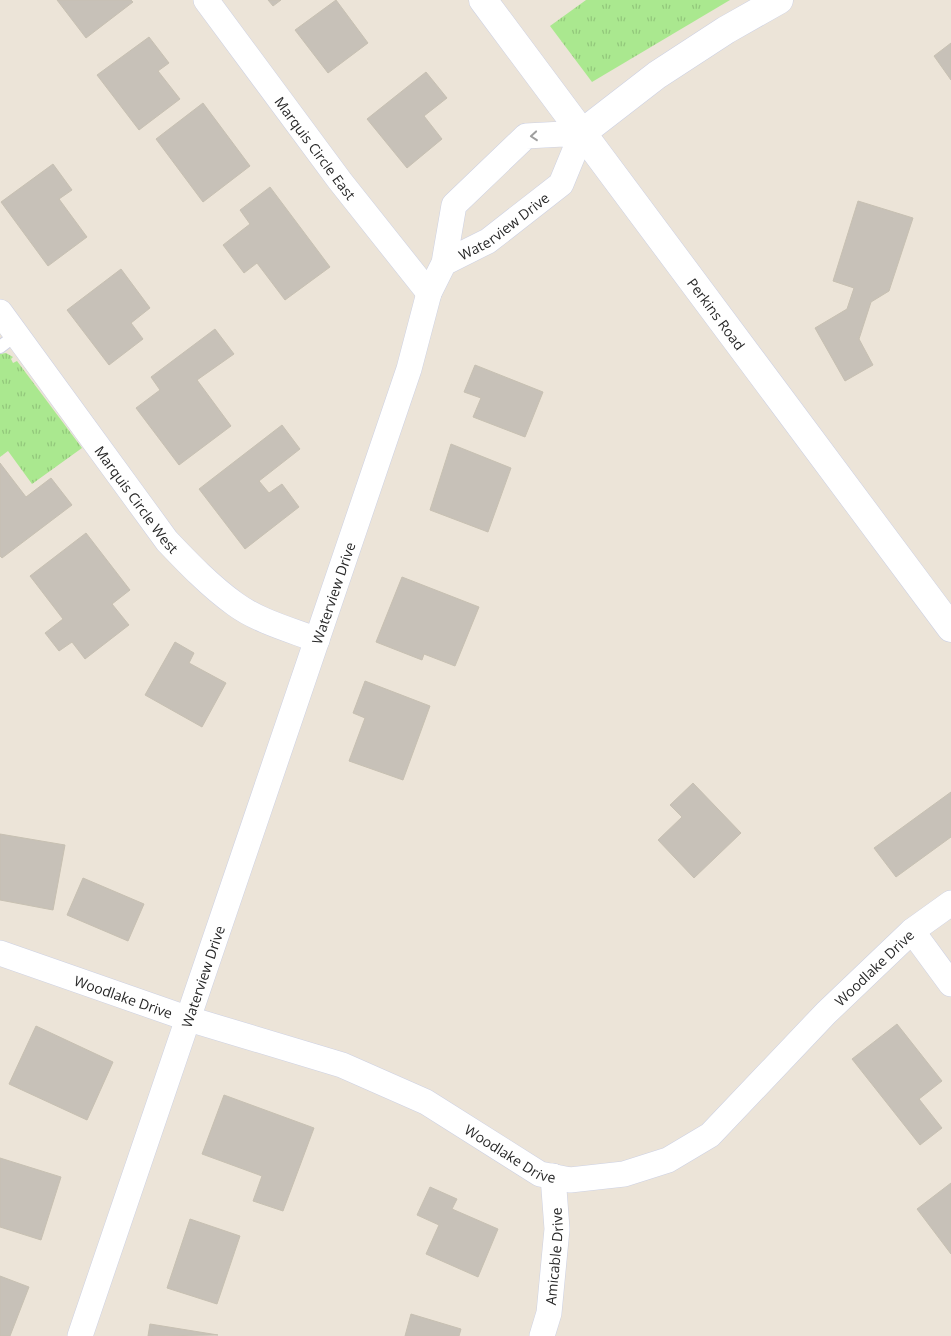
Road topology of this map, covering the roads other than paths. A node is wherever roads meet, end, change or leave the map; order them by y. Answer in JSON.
{"nodes":[{"id":1,"x":206,"y":0,"type":"edge"},
{"id":2,"x":483,"y":0,"type":"edge"},
{"id":3,"x":779,"y":0,"type":"edge"},
{"id":4,"x":582,"y":133,"type":"junction"},
{"id":5,"x":444,"y":263,"type":"junction"},
{"id":6,"x":429,"y":293,"type":"junction"},
{"id":7,"x":0,"y":312,"type":"edge"},
{"id":8,"x":8,"y":341,"type":"edge"},
{"id":9,"x":951,"y":628,"type":"edge"},
{"id":10,"x":317,"y":640,"type":"junction"},
{"id":11,"x":951,"y":903,"type":"edge"},
{"id":12,"x":912,"y":931,"type":"junction"},
{"id":13,"x":0,"y":953,"type":"edge"},
{"id":14,"x":951,"y":984,"type":"edge"},
{"id":15,"x":189,"y":1018,"type":"junction"},
{"id":16,"x":553,"y":1176,"type":"junction"},
{"id":17,"x":80,"y":1336,"type":"edge"},
{"id":18,"x":542,"y":1336,"type":"edge"}],
"edges":[{"from":1,"to":6,"type":"street","name":"Marquis Circle East"},
{"from":2,"to":4,"type":"main road","name":"Perkins Road"},
{"from":3,"to":4,"type":"main road","name":"Waterview Drive"},
{"from":4,"to":5,"type":"street","name":"Waterview Drive"},
{"from":4,"to":5,"type":"street","one_way":true},
{"from":4,"to":9,"type":"main road","name":"Perkins Road"},
{"from":5,"to":6,"type":"street","name":"Waterview Drive"},
{"from":6,"to":10,"type":"street","name":"Waterview Drive"},
{"from":7,"to":8,"type":"street","name":"Marquis Circle West"},
{"from":8,"to":10,"type":"street","name":"Marquis Circle West"},
{"from":10,"to":15,"type":"street","name":"Waterview Drive"},
{"from":11,"to":12,"type":"street","name":"Woodlake Drive"},
{"from":12,"to":14,"type":"street"},
{"from":12,"to":16,"type":"street","name":"Woodlake Drive"},
{"from":13,"to":15,"type":"street","name":"Woodlake Drive"},
{"from":15,"to":16,"type":"street","name":"Woodlake Drive"},
{"from":15,"to":17,"type":"street","name":"Waterview Drive"},
{"from":16,"to":18,"type":"street","name":"Amicable Drive"}]}
